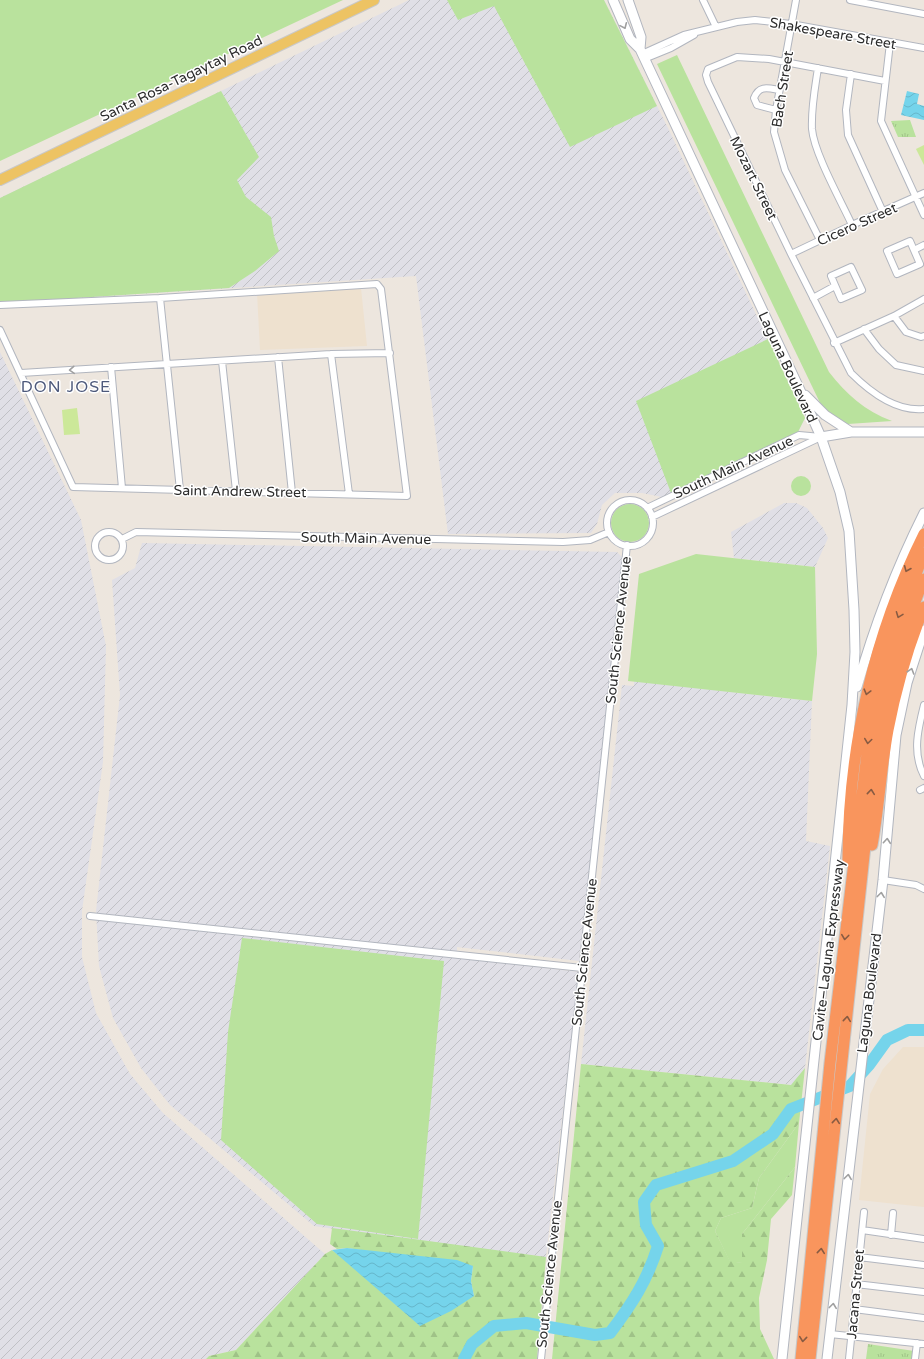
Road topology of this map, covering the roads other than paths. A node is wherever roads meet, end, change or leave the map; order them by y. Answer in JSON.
{"nodes":[{"id":1,"x":374,"y":0,"type":"edge"},
{"id":2,"x":613,"y":0,"type":"edge"},
{"id":3,"x":628,"y":0,"type":"edge"},
{"id":4,"x":703,"y":0,"type":"edge"},
{"id":5,"x":796,"y":0,"type":"edge"},
{"id":6,"x":850,"y":0,"type":"edge"},
{"id":7,"x":924,"y":14,"type":"edge"},
{"id":8,"x":791,"y":24,"type":"junction"},
{"id":9,"x":716,"y":27,"type":"junction"},
{"id":10,"x":695,"y":34,"type":"junction"},
{"id":11,"x":890,"y":42,"type":"junction"},
{"id":12,"x":924,"y":48,"type":"edge"},
{"id":13,"x":642,"y":54,"type":"junction"},
{"id":14,"x":786,"y":62,"type":"junction"},
{"id":15,"x":818,"y":68,"type":"junction"},
{"id":16,"x":851,"y":74,"type":"junction"},
{"id":17,"x":885,"y":81,"type":"junction"},
{"id":18,"x":779,"y":90,"type":"junction"},
{"id":19,"x":776,"y":110,"type":"junction"},
{"id":20,"x":0,"y":180,"type":"edge"},
{"id":21,"x":924,"y":193,"type":"edge"},
{"id":22,"x":915,"y":197,"type":"junction"},
{"id":23,"x":883,"y":212,"type":"junction"},
{"id":24,"x":924,"y":215,"type":"edge"},
{"id":25,"x":852,"y":224,"type":"junction"},
{"id":26,"x":820,"y":240,"type":"junction"},
{"id":27,"x":924,"y":245,"type":"edge"},
{"id":28,"x":914,"y":250,"type":"junction"},
{"id":29,"x":791,"y":254,"type":"junction"},
{"id":30,"x":835,"y":286,"type":"junction"},
{"id":31,"x":160,"y":298,"type":"junction"},
{"id":32,"x":813,"y":298,"type":"junction"},
{"id":33,"x":924,"y":299,"type":"edge"},
{"id":34,"x":0,"y":305,"type":"edge"},
{"id":35,"x":894,"y":316,"type":"junction"},
{"id":36,"x":864,"y":329,"type":"junction"},
{"id":37,"x":0,"y":330,"type":"edge"},
{"id":38,"x":924,"y":336,"type":"edge"},
{"id":39,"x":834,"y":343,"type":"junction"},
{"id":40,"x":390,"y":353,"type":"junction"},
{"id":41,"x":331,"y":354,"type":"junction"},
{"id":42,"x":278,"y":357,"type":"junction"},
{"id":43,"x":222,"y":360,"type":"junction"},
{"id":44,"x":167,"y":364,"type":"junction"},
{"id":45,"x":111,"y":367,"type":"junction"},
{"id":46,"x":924,"y":371,"type":"edge"},
{"id":47,"x":21,"y":373,"type":"junction"},
{"id":48,"x":799,"y":388,"type":"junction"},
{"id":49,"x":924,"y":409,"type":"edge"},
{"id":50,"x":851,"y":432,"type":"junction"},
{"id":51,"x":924,"y":432,"type":"edge"},
{"id":52,"x":821,"y":437,"type":"junction"},
{"id":53,"x":122,"y":488,"type":"junction"},
{"id":54,"x":180,"y":490,"type":"junction"},
{"id":55,"x":236,"y":491,"type":"junction"},
{"id":56,"x":292,"y":493,"type":"junction"},
{"id":57,"x":349,"y":494,"type":"junction"},
{"id":58,"x":647,"y":508,"type":"junction"},
{"id":59,"x":924,"y":514,"type":"edge"},
{"id":60,"x":652,"y":517,"type":"junction"},
{"id":61,"x":609,"y":532,"type":"junction"},
{"id":62,"x":924,"y":534,"type":"edge"},
{"id":63,"x":122,"y":539,"type":"junction"},
{"id":64,"x":627,"y":545,"type":"junction"},
{"id":65,"x":924,"y":553,"type":"edge"},
{"id":66,"x":924,"y":579,"type":"edge"},
{"id":67,"x":924,"y":607,"type":"edge"},
{"id":68,"x":924,"y":630,"type":"edge"},
{"id":69,"x":852,"y":705,"type":"junction"},
{"id":70,"x":924,"y":706,"type":"edge"},
{"id":71,"x":921,"y":764,"type":"edge"},
{"id":72,"x":924,"y":776,"type":"edge"},
{"id":73,"x":883,"y":880,"type":"junction"},
{"id":74,"x":924,"y":888,"type":"edge"},
{"id":75,"x":855,"y":899,"type":"junction"},
{"id":76,"x":90,"y":916,"type":"dead end"},
{"id":77,"x":582,"y":968,"type":"junction"},
{"id":78,"x":864,"y":1212,"type":"dead end"},
{"id":79,"x":893,"y":1213,"type":"dead end"},
{"id":80,"x":862,"y":1230,"type":"junction"},
{"id":81,"x":891,"y":1235,"type":"junction"},
{"id":82,"x":924,"y":1239,"type":"edge"},
{"id":83,"x":859,"y":1257,"type":"junction"},
{"id":84,"x":924,"y":1265,"type":"edge"},
{"id":85,"x":856,"y":1284,"type":"junction"},
{"id":86,"x":924,"y":1292,"type":"edge"},
{"id":87,"x":854,"y":1309,"type":"junction"},
{"id":88,"x":924,"y":1318,"type":"edge"},
{"id":89,"x":830,"y":1334,"type":"junction"},
{"id":90,"x":851,"y":1336,"type":"junction"},
{"id":91,"x":917,"y":1343,"type":"junction"},
{"id":92,"x":924,"y":1344,"type":"edge"},
{"id":93,"x":541,"y":1359,"type":"edge"},
{"id":94,"x":782,"y":1359,"type":"edge"},
{"id":95,"x":800,"y":1359,"type":"edge"},
{"id":96,"x":810,"y":1359,"type":"edge"},
{"id":97,"x":827,"y":1359,"type":"edge"},
{"id":98,"x":849,"y":1359,"type":"edge"},
{"id":99,"x":915,"y":1359,"type":"edge"}],
"edges":[{"from":1,"to":20,"type":"main road","name":"Santa Rosa-Tagaytay Road"},
{"from":2,"to":13,"type":"main road","name":"Laguna Boulevard","one_way":true},
{"from":3,"to":13,"type":"main road","name":"Laguna Boulevard"},
{"from":4,"to":9,"type":"street"},
{"from":5,"to":8,"type":"street","name":"Bach Street"},
{"from":6,"to":7,"type":"street"},
{"from":8,"to":9,"type":"street","name":"Shakespeare Street"},
{"from":8,"to":11,"type":"street","name":"Shakespeare Street"},
{"from":8,"to":14,"type":"street","name":"Bach Street"},
{"from":9,"to":10,"type":"street","name":"Shakespeare Street"},
{"from":10,"to":13,"type":"street","name":"Shakespeare Street"},
{"from":10,"to":13,"type":"street","name":"Shakespeare Street"},
{"from":11,"to":12,"type":"street","name":"Shakespeare Street"},
{"from":11,"to":17,"type":"street"},
{"from":13,"to":48,"type":"main road","name":"Laguna Boulevard"},
{"from":14,"to":15,"type":"street","name":"Mozart Street"},
{"from":14,"to":18,"type":"street","name":"Bach Street"},
{"from":14,"to":29,"type":"street","name":"Mozart Street"},
{"from":15,"to":16,"type":"street","name":"Mozart Street"},
{"from":15,"to":25,"type":"street"},
{"from":16,"to":17,"type":"street","name":"Mozart Street"},
{"from":16,"to":23,"type":"street"},
{"from":17,"to":22,"type":"street"},
{"from":18,"to":19,"type":"street","name":"Bach Street"},
{"from":18,"to":19,"type":"street"},
{"from":19,"to":26,"type":"street","name":"Bach Street"},
{"from":21,"to":22,"type":"street","name":"Cicero Street"},
{"from":22,"to":23,"type":"street","name":"Cicero Street"},
{"from":22,"to":24,"type":"street"},
{"from":23,"to":25,"type":"street","name":"Cicero Street"},
{"from":25,"to":26,"type":"street","name":"Cicero Street"},
{"from":26,"to":29,"type":"street","name":"Cicero Street"},
{"from":27,"to":28,"type":"street"},
{"from":28,"to":28,"type":"street"},
{"from":29,"to":32,"type":"street","name":"Mozart Street"},
{"from":30,"to":30,"type":"street"},
{"from":30,"to":32,"type":"street"},
{"from":31,"to":34,"type":"street"},
{"from":31,"to":40,"type":"street"},
{"from":31,"to":44,"type":"street"},
{"from":32,"to":39,"type":"street","name":"Mozart Street"},
{"from":33,"to":35,"type":"street"},
{"from":35,"to":36,"type":"street"},
{"from":35,"to":38,"type":"street"},
{"from":36,"to":39,"type":"street"},
{"from":36,"to":46,"type":"street"},
{"from":37,"to":47,"type":"street"},
{"from":39,"to":49,"type":"street","name":"Mozart Street"},
{"from":40,"to":41,"type":"street"},
{"from":40,"to":57,"type":"street","name":"Saint Andrew Street"},
{"from":41,"to":42,"type":"street"},
{"from":41,"to":57,"type":"street"},
{"from":42,"to":43,"type":"street"},
{"from":42,"to":56,"type":"street"},
{"from":43,"to":44,"type":"street"},
{"from":43,"to":55,"type":"street"},
{"from":44,"to":45,"type":"street"},
{"from":44,"to":54,"type":"street"},
{"from":45,"to":47,"type":"street","one_way":true},
{"from":45,"to":53,"type":"street"},
{"from":47,"to":53,"type":"street","name":"Saint Andrew Street"},
{"from":48,"to":50,"type":"main road"},
{"from":48,"to":52,"type":"main road","name":"Laguna Boulevard"},
{"from":50,"to":51,"type":"main road"},
{"from":50,"to":52,"type":"main road"},
{"from":52,"to":58,"type":"street","name":"South Main Avenue"},
{"from":52,"to":60,"type":"street","name":"South Main Avenue"},
{"from":52,"to":69,"type":"main road","name":"Laguna Boulevard"},
{"from":53,"to":54,"type":"street","name":"Saint Andrew Street"},
{"from":54,"to":55,"type":"street","name":"Saint Andrew Street"},
{"from":55,"to":56,"type":"street","name":"Saint Andrew Street"},
{"from":56,"to":57,"type":"street","name":"Saint Andrew Street"},
{"from":58,"to":60,"type":"street"},
{"from":58,"to":61,"type":"street"},
{"from":59,"to":69,"type":"main road","name":"Laguna Boulevard"},
{"from":60,"to":64,"type":"street"},
{"from":61,"to":63,"type":"street","name":"South Main Avenue"},
{"from":61,"to":64,"type":"street"},
{"from":62,"to":75,"type":"highway","one_way":true},
{"from":63,"to":63,"type":"street"},
{"from":64,"to":77,"type":"street","name":"South Science Avenue"},
{"from":65,"to":75,"type":"highway","name":"Cavite–Laguna Expressway","one_way":true},
{"from":75,"to":66,"type":"highway","name":"Cavite–Laguna Expressway","one_way":true},
{"from":67,"to":75,"type":"highway"},
{"from":73,"to":68,"type":"main road","name":"Laguna Boulevard","one_way":true},
{"from":69,"to":94,"type":"main road","name":"Laguna Boulevard"},
{"from":70,"to":71,"type":"street"},
{"from":71,"to":72,"type":"street"},
{"from":73,"to":74,"type":"street"},
{"from":89,"to":73,"type":"main road","name":"Laguna Boulevard","one_way":true},
{"from":75,"to":95,"type":"highway","name":"Cavite–Laguna Expressway","one_way":true},
{"from":96,"to":75,"type":"highway","name":"Cavite–Laguna Expressway","one_way":true},
{"from":76,"to":77,"type":"street"},
{"from":77,"to":93,"type":"street","name":"South Science Avenue"},
{"from":78,"to":80,"type":"street","name":"Jacana Street"},
{"from":79,"to":81,"type":"street"},
{"from":80,"to":81,"type":"street"},
{"from":80,"to":83,"type":"street","name":"Jacana Street"},
{"from":81,"to":82,"type":"street"},
{"from":83,"to":84,"type":"street"},
{"from":83,"to":85,"type":"street","name":"Jacana Street"},
{"from":85,"to":86,"type":"street"},
{"from":85,"to":87,"type":"street","name":"Jacana Street"},
{"from":87,"to":88,"type":"street"},
{"from":87,"to":90,"type":"street","name":"Jacana Street"},
{"from":89,"to":90,"type":"street"},
{"from":89,"to":97,"type":"main road","name":"Laguna Boulevard"},
{"from":90,"to":91,"type":"street"},
{"from":90,"to":98,"type":"street","name":"Jacana Street"},
{"from":91,"to":92,"type":"street"},
{"from":91,"to":99,"type":"street"}]}
